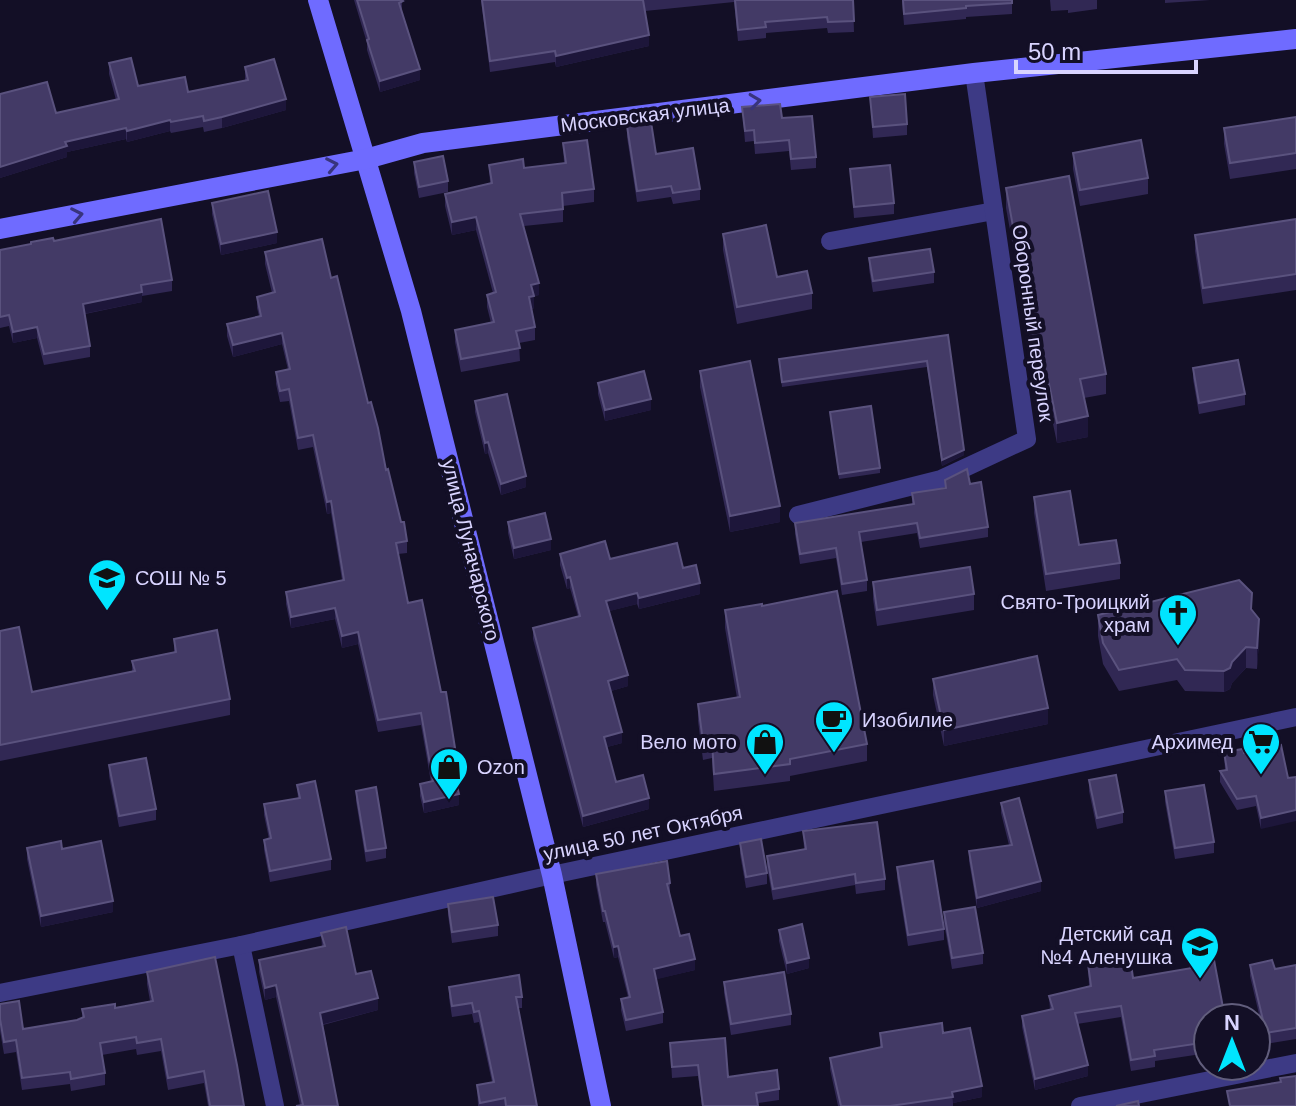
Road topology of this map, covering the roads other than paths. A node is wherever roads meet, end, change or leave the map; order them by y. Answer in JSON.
{"nodes":[{"id":1,"x":318,"y":0,"type":"edge"},
{"id":2,"x":1296,"y":39,"type":"edge"},
{"id":3,"x":974,"y":73,"type":"junction"},
{"id":4,"x":366,"y":159,"type":"junction"},
{"id":5,"x":994,"y":211,"type":"junction"},
{"id":6,"x":0,"y":229,"type":"edge"},
{"id":7,"x":830,"y":241,"type":"dead end"},
{"id":8,"x":798,"y":515,"type":"dead end"},
{"id":9,"x":1296,"y":717,"type":"edge"},
{"id":10,"x":552,"y":875,"type":"junction"},
{"id":11,"x":241,"y":945,"type":"junction"},
{"id":12,"x":0,"y":993,"type":"edge"},
{"id":13,"x":1296,"y":1063,"type":"edge"},
{"id":14,"x":275,"y":1106,"type":"edge"},
{"id":15,"x":601,"y":1106,"type":"edge"},
{"id":16,"x":1080,"y":1106,"type":"edge"}],
"edges":[{"from":1,"to":4,"type":"street","name":"улица Луначарского"},
{"from":2,"to":3,"type":"street","name":"Московская улица"},
{"from":4,"to":3,"type":"street","name":"Московская улица","one_way":true},
{"from":3,"to":5,"type":"street","name":"Оборонный переулок"},
{"from":6,"to":4,"type":"street","name":"Московская улица","one_way":true},
{"from":4,"to":10,"type":"street","name":"улица Луначарского"},
{"from":5,"to":7,"type":"street","name":"Оборонный переулок"},
{"from":5,"to":8,"type":"street","name":"Оборонный переулок"},
{"from":9,"to":10,"type":"street","name":"улица 50 лет Октября"},
{"from":10,"to":11,"type":"street","name":"улица 50 лет Октября"},
{"from":10,"to":15,"type":"street","name":"улица Луначарского"},
{"from":11,"to":12,"type":"street","name":"улица 50 лет Октября"},
{"from":11,"to":14,"type":"street"},
{"from":13,"to":16,"type":"street"}]}
